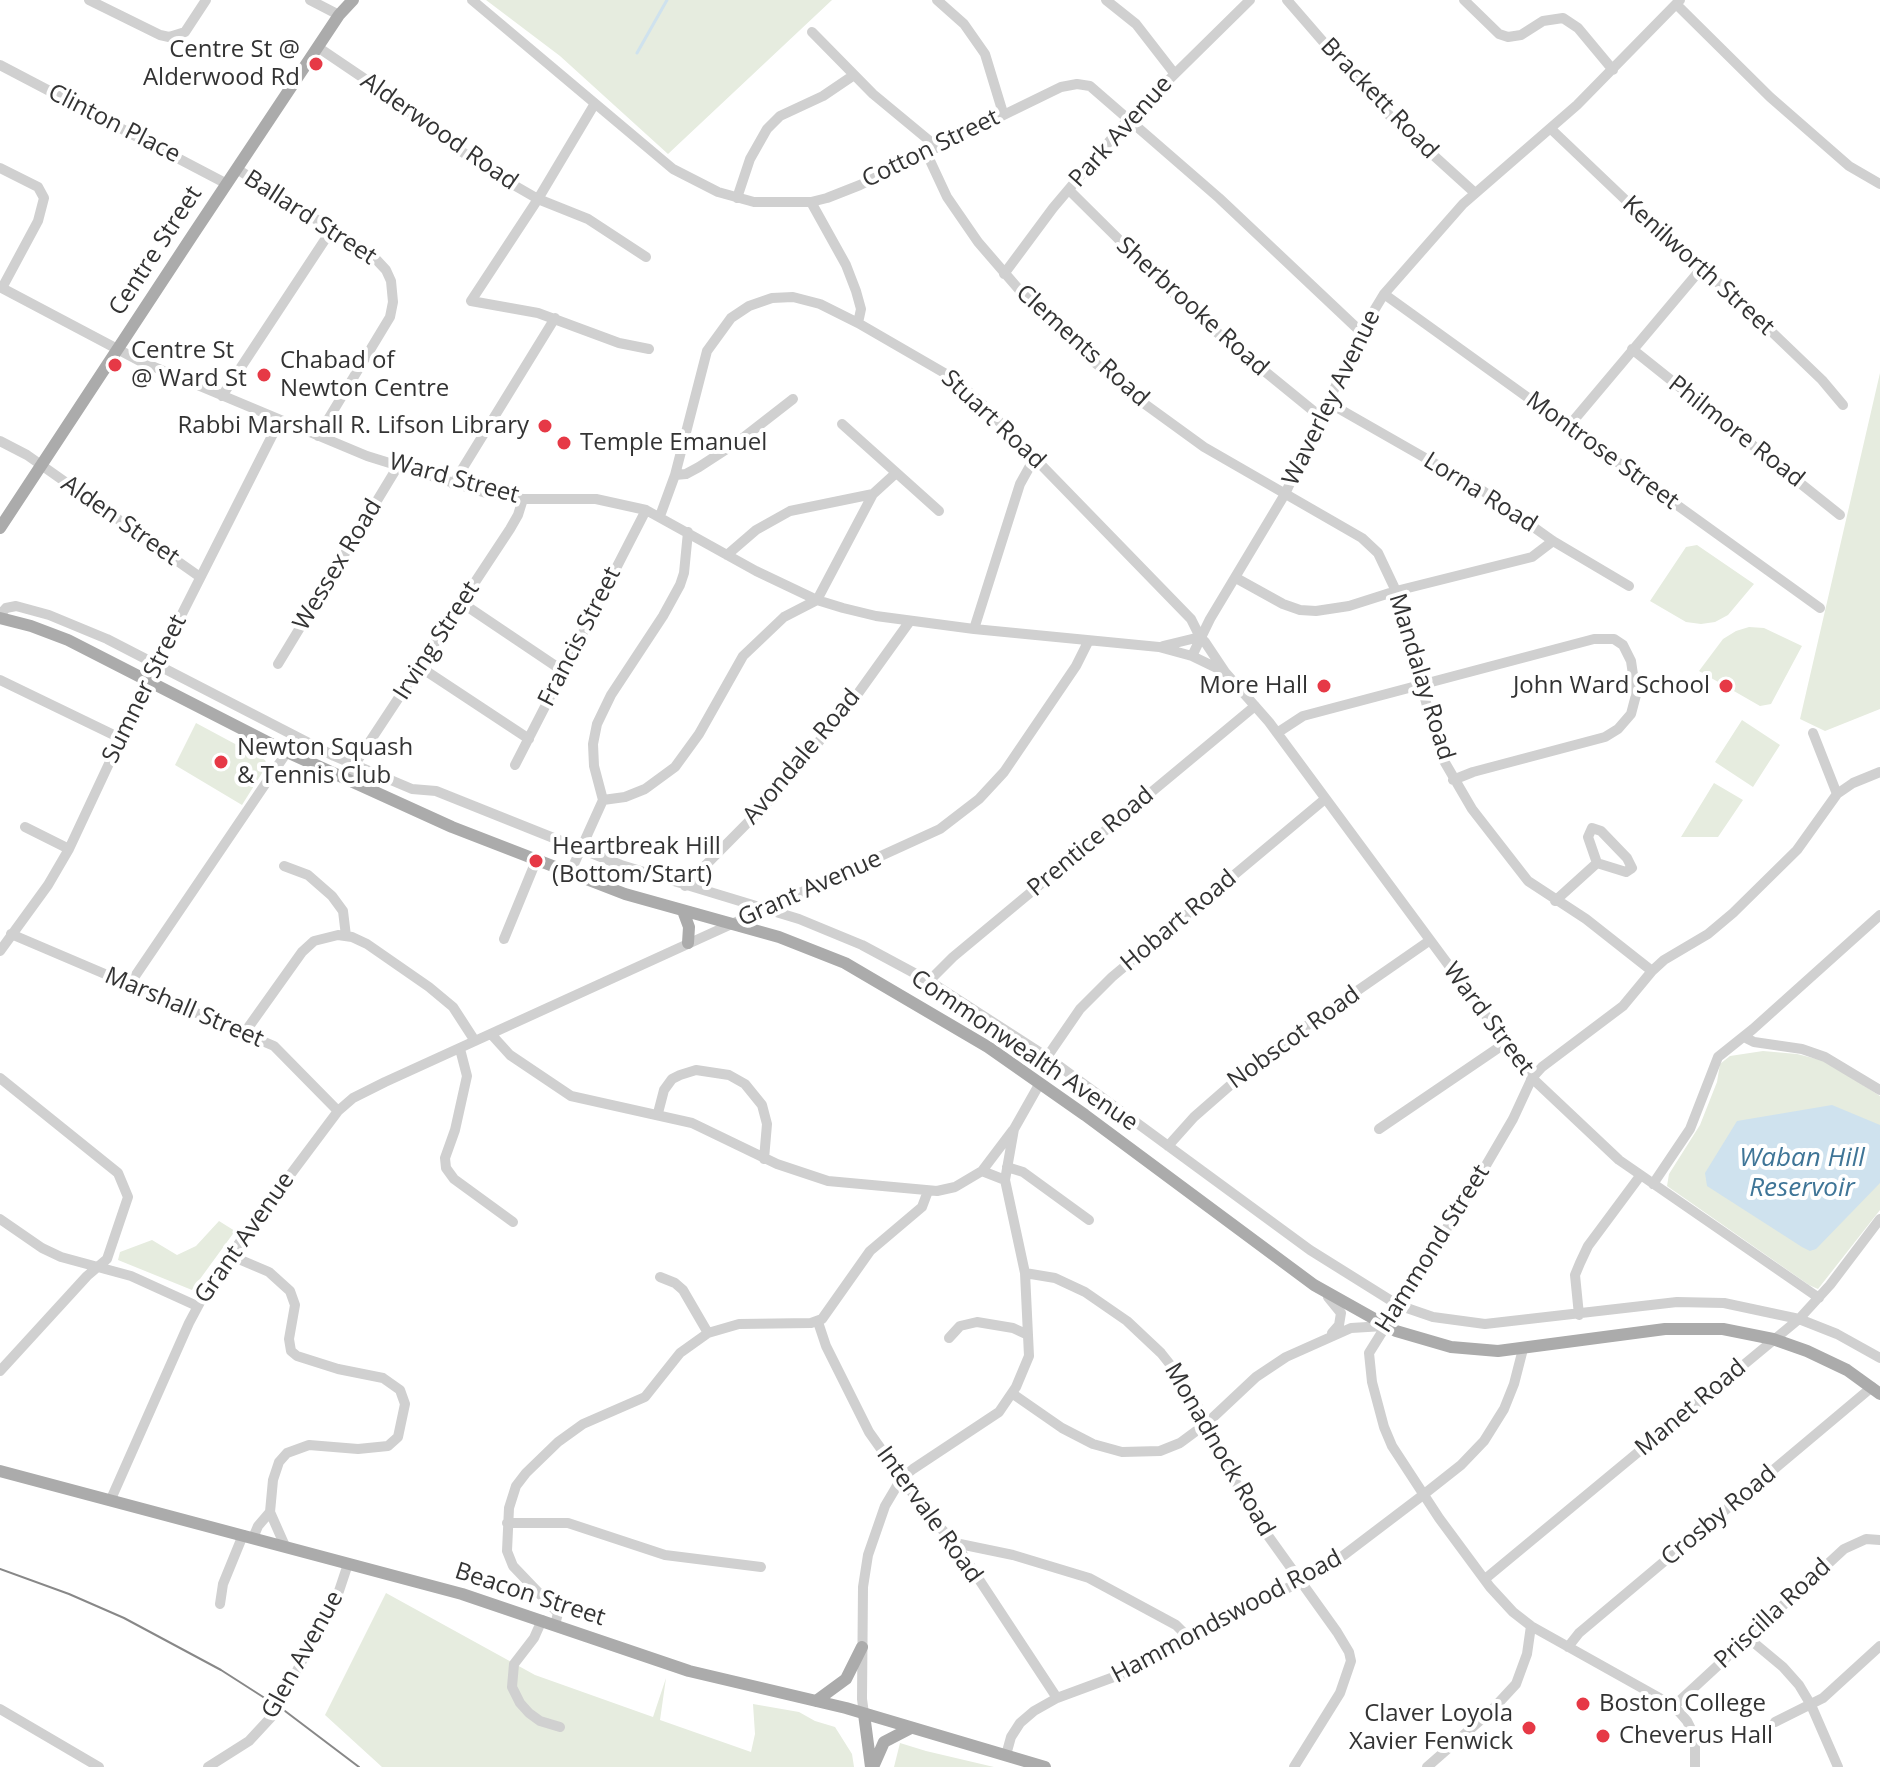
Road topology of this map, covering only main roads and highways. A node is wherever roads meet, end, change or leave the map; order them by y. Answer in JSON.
{"nodes":[{"id":1,"x":353,"y":0,"type":"edge"},
{"id":2,"x":0,"y":528,"type":"edge"},
{"id":3,"x":0,"y":617,"type":"edge"},
{"id":4,"x":683,"y":911,"type":"junction"},
{"id":5,"x":688,"y":943,"type":"road end"},
{"id":6,"x":1876,"y":1391,"type":"edge"},
{"id":7,"x":0,"y":1471,"type":"edge"},
{"id":8,"x":862,"y":1647,"type":"road end"},
{"id":9,"x":816,"y":1701,"type":"junction"},
{"id":10,"x":864,"y":1714,"type":"junction"},
{"id":11,"x":911,"y":1728,"type":"junction"},
{"id":12,"x":872,"y":1767,"type":"edge"},
{"id":13,"x":1045,"y":1767,"type":"edge"}],
"edges":[{"from":1,"to":2,"type":"main road","name":"Centre Street"},
{"from":3,"to":4,"type":"main road","name":"Commonwealth Avenue"},
{"from":4,"to":5,"type":"main road"},
{"from":4,"to":6,"type":"main road","name":"Commonwealth Avenue"},
{"from":7,"to":9,"type":"main road","name":"Beacon Street"},
{"from":8,"to":9,"type":"main road"},
{"from":9,"to":10,"type":"main road","name":"Beacon Street"},
{"from":10,"to":11,"type":"main road","name":"Beacon Street"},
{"from":10,"to":12,"type":"main road"},
{"from":11,"to":12,"type":"main road"},
{"from":11,"to":13,"type":"main road","name":"Beacon Street"}]}
